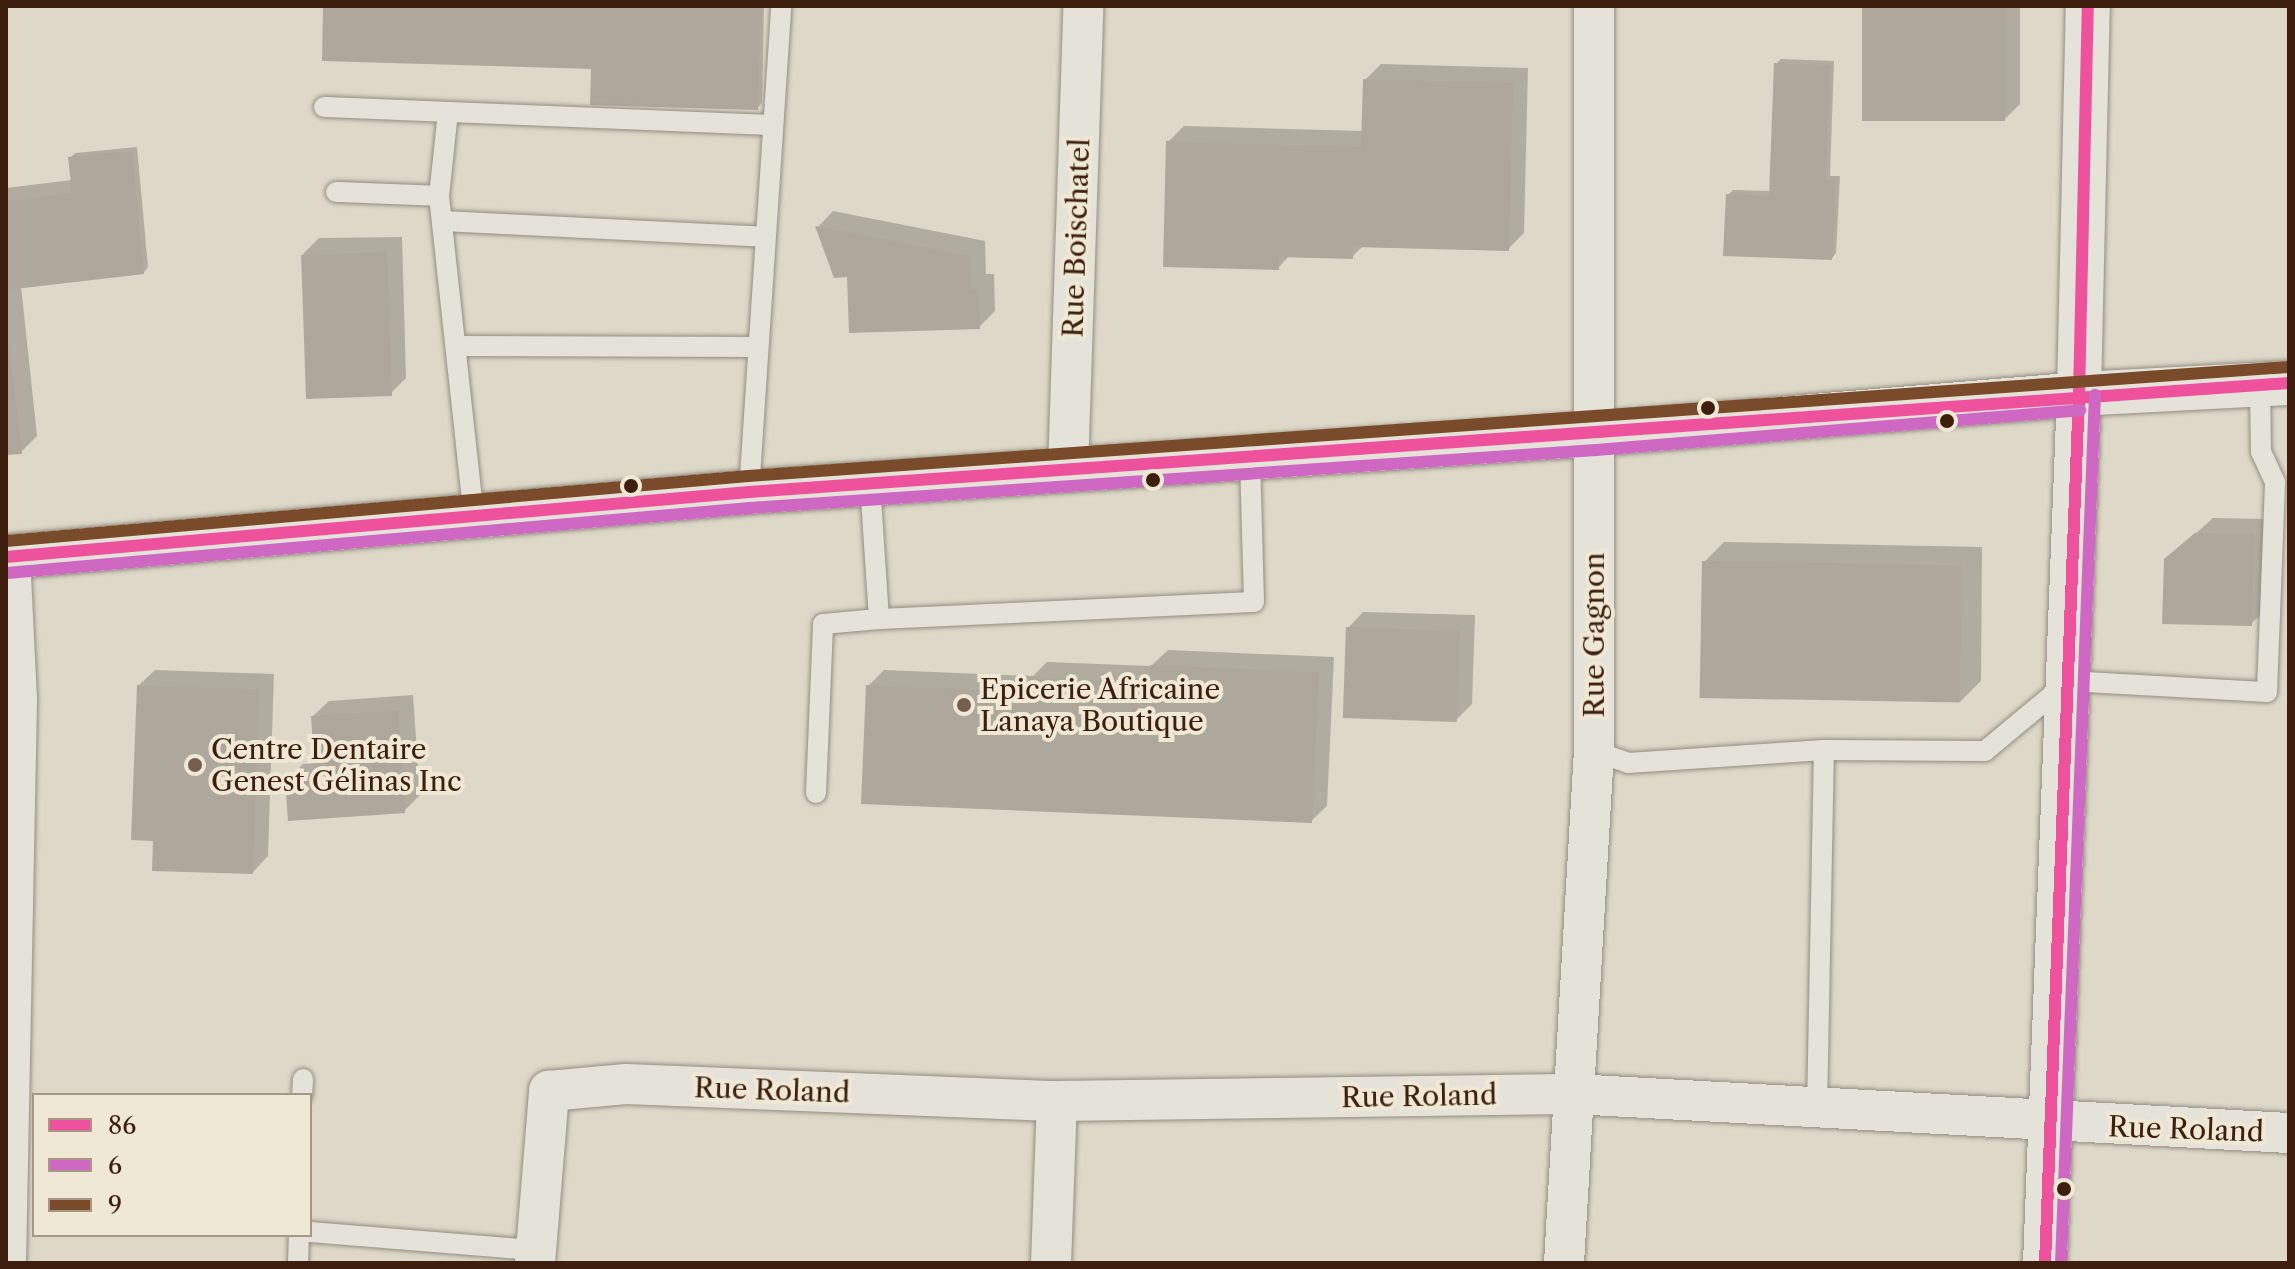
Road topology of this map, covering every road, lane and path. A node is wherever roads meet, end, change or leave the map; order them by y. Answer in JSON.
{"nodes":[{"id":1,"x":781,"y":6,"type":"edge"},
{"id":2,"x":1083,"y":6,"type":"edge"},
{"id":3,"x":1594,"y":6,"type":"edge"},
{"id":4,"x":2088,"y":6,"type":"edge"},
{"id":5,"x":324,"y":107,"type":"dead end"},
{"id":6,"x":448,"y":112,"type":"junction"},
{"id":7,"x":773,"y":125,"type":"junction"},
{"id":8,"x":336,"y":192,"type":"dead end"},
{"id":9,"x":439,"y":196,"type":"junction"},
{"id":10,"x":442,"y":221,"type":"junction"},
{"id":11,"x":765,"y":237,"type":"junction"},
{"id":12,"x":458,"y":346,"type":"junction"},
{"id":13,"x":758,"y":347,"type":"junction"},
{"id":14,"x":2274,"y":384,"type":"edge"},
{"id":15,"x":2079,"y":394,"type":"junction"},
{"id":16,"x":1595,"y":434,"type":"junction"},
{"id":17,"x":1250,"y":458,"type":"junction"},
{"id":18,"x":1068,"y":470,"type":"junction"},
{"id":19,"x":870,"y":483,"type":"junction"},
{"id":20,"x":749,"y":492,"type":"junction"},
{"id":21,"x":474,"y":519,"type":"junction"},
{"id":22,"x":8,"y":557,"type":"edge"},
{"id":23,"x":879,"y":619,"type":"junction"},
{"id":24,"x":2069,"y":681,"type":"junction"},
{"id":25,"x":1824,"y":750,"type":"junction"},
{"id":26,"x":1594,"y":751,"type":"junction"},
{"id":27,"x":816,"y":793,"type":"dead end"},
{"id":28,"x":8,"y":986,"type":"edge"},
{"id":29,"x":1573,"y":1094,"type":"junction"},
{"id":30,"x":1057,"y":1101,"type":"junction"},
{"id":31,"x":1817,"y":1111,"type":"junction"},
{"id":32,"x":2051,"y":1123,"type":"junction"},
{"id":33,"x":2289,"y":1133,"type":"edge"},
{"id":34,"x":312,"y":1232,"type":"edge"},
{"id":35,"x":299,"y":1237,"type":"edge"},
{"id":36,"x":536,"y":1256,"type":"edge"},
{"id":37,"x":6,"y":1263,"type":"edge"},
{"id":38,"x":298,"y":1263,"type":"edge"},
{"id":39,"x":1051,"y":1263,"type":"edge"},
{"id":40,"x":1564,"y":1263,"type":"edge"},
{"id":41,"x":2045,"y":1263,"type":"edge"}],
"edges":[{"from":1,"to":7,"type":"lane"},
{"from":2,"to":18,"type":"street","name":"Rue Boischatel"},
{"from":3,"to":16,"type":"street","name":"Rue Gagnon"},
{"from":4,"to":15,"type":"street"},
{"from":5,"to":6,"type":"lane"},
{"from":6,"to":7,"type":"lane"},
{"from":6,"to":9,"type":"lane"},
{"from":7,"to":11,"type":"lane"},
{"from":8,"to":9,"type":"lane"},
{"from":9,"to":10,"type":"lane"},
{"from":10,"to":11,"type":"lane"},
{"from":10,"to":12,"type":"lane"},
{"from":11,"to":13,"type":"lane"},
{"from":12,"to":13,"type":"lane"},
{"from":12,"to":21,"type":"lane"},
{"from":13,"to":20,"type":"lane"},
{"from":14,"to":15,"type":"street"},
{"from":14,"to":24,"type":"lane"},
{"from":15,"to":16,"type":"street"},
{"from":15,"to":24,"type":"street"},
{"from":16,"to":17,"type":"street"},
{"from":16,"to":26,"type":"street","name":"Rue Gagnon"},
{"from":17,"to":18,"type":"street"},
{"from":17,"to":23,"type":"lane"},
{"from":18,"to":19,"type":"street"},
{"from":19,"to":20,"type":"street"},
{"from":19,"to":23,"type":"lane"},
{"from":20,"to":21,"type":"street"},
{"from":21,"to":22,"type":"street"},
{"from":22,"to":28,"type":"street"},
{"from":23,"to":27,"type":"lane"},
{"from":24,"to":25,"type":"lane"},
{"from":24,"to":32,"type":"street"},
{"from":25,"to":26,"type":"lane"},
{"from":25,"to":31,"type":"lane"},
{"from":26,"to":29,"type":"street","name":"Rue Gagnon"},
{"from":28,"to":37,"type":"street"},
{"from":29,"to":30,"type":"street","name":"Rue Roland"},
{"from":29,"to":31,"type":"street","name":"Rue Roland"},
{"from":29,"to":40,"type":"street","name":"Rue Gagnon"},
{"from":30,"to":36,"type":"street","name":"Rue Roland"},
{"from":30,"to":39,"type":"street"},
{"from":31,"to":32,"type":"street","name":"Rue Roland"},
{"from":32,"to":33,"type":"street","name":"Rue Roland"},
{"from":32,"to":41,"type":"street"},
{"from":34,"to":36,"type":"lane"},
{"from":35,"to":38,"type":"lane"}]}
